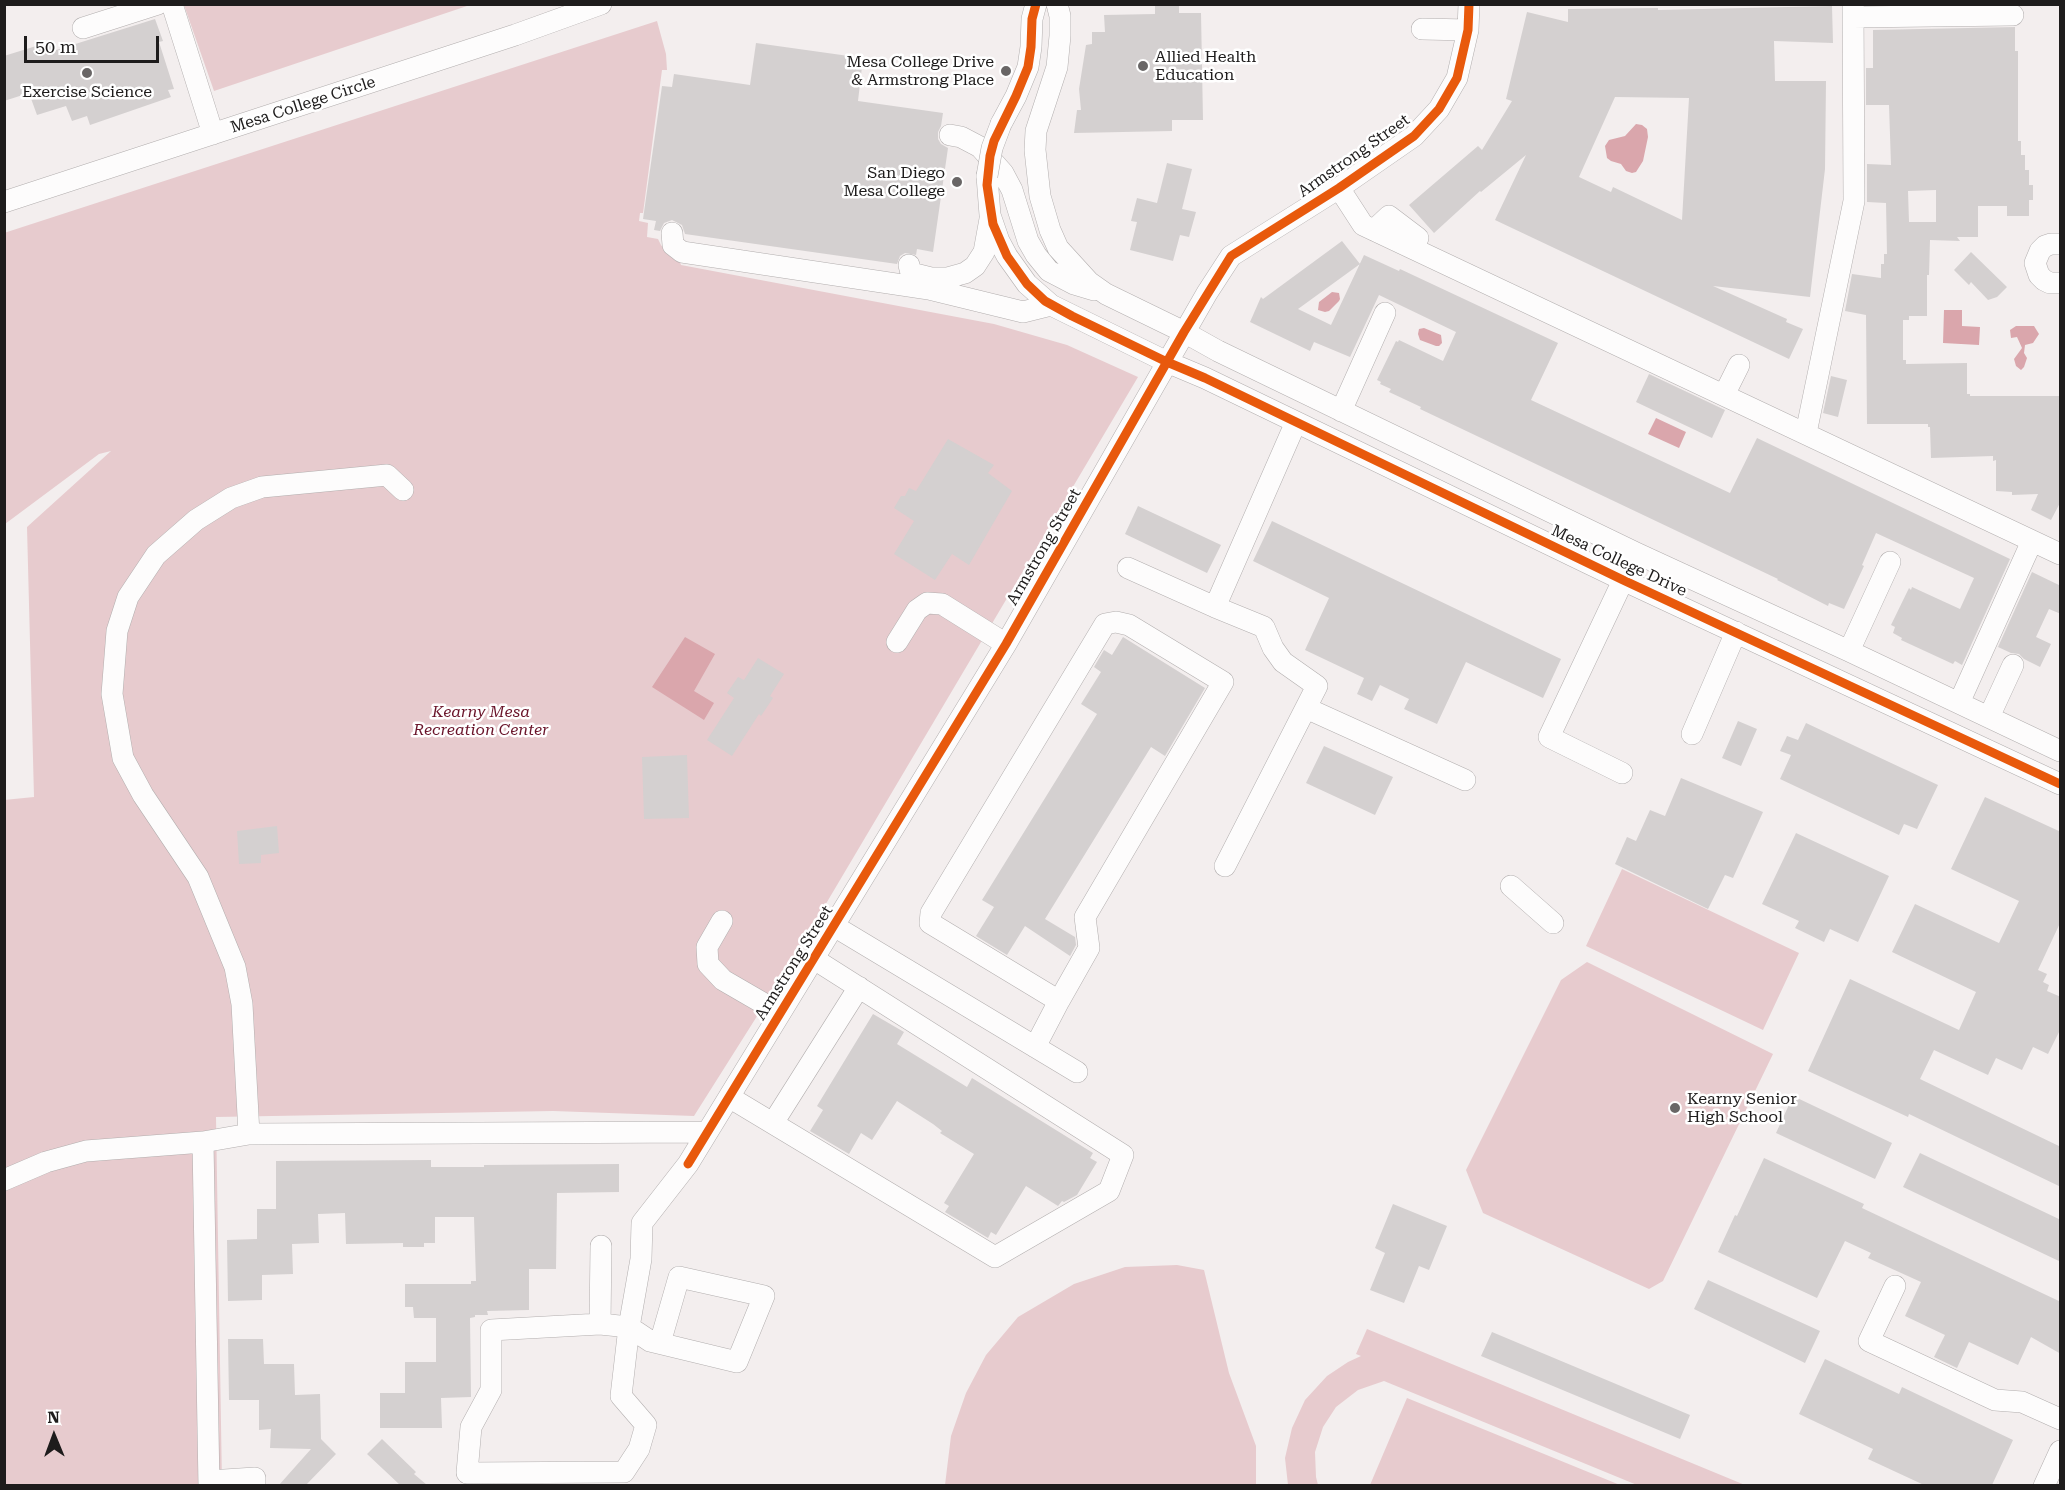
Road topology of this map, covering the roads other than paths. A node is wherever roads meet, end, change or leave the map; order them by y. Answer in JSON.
{"nodes":[{"id":1,"x":158,"y":4,"type":"edge"},
{"id":2,"x":172,"y":4,"type":"edge"},
{"id":3,"x":601,"y":4,"type":"edge"},
{"id":4,"x":1036,"y":4,"type":"edge"},
{"id":5,"x":1057,"y":4,"type":"edge"},
{"id":6,"x":1469,"y":4,"type":"edge"},
{"id":7,"x":1853,"y":11,"type":"edge"},
{"id":8,"x":2013,"y":15,"type":"dead end"},
{"id":9,"x":83,"y":28,"type":"dead end"},
{"id":10,"x":1422,"y":29,"type":"dead end"},
{"id":11,"x":1468,"y":30,"type":"junction"},
{"id":12,"x":213,"y":134,"type":"junction"},
{"id":13,"x":950,"y":135,"type":"dead end"},
{"id":14,"x":1339,"y":188,"type":"junction"},
{"id":15,"x":4,"y":202,"type":"edge"},
{"id":16,"x":990,"y":215,"type":"junction"},
{"id":17,"x":672,"y":233,"type":"dead end"},
{"id":18,"x":2061,"y":244,"type":"edge"},
{"id":19,"x":909,"y":266,"type":"dead end"},
{"id":20,"x":2061,"y":283,"type":"edge"},
{"id":21,"x":1106,"y":294,"type":"junction"},
{"id":22,"x":1052,"y":304,"type":"junction"},
{"id":23,"x":1385,"y":313,"type":"dead end"},
{"id":24,"x":1184,"y":332,"type":"junction"},
{"id":25,"x":1167,"y":362,"type":"junction"},
{"id":26,"x":1739,"y":365,"type":"dead end"},
{"id":27,"x":1724,"y":395,"type":"junction"},
{"id":28,"x":1341,"y":411,"type":"junction"},
{"id":29,"x":1296,"y":422,"type":"junction"},
{"id":30,"x":1806,"y":434,"type":"junction"},
{"id":31,"x":403,"y":490,"type":"dead end"},
{"id":32,"x":2032,"y":541,"type":"junction"},
{"id":33,"x":1636,"y":554,"type":"junction"},
{"id":34,"x":2061,"y":554,"type":"edge"},
{"id":35,"x":1890,"y":562,"type":"dead end"},
{"id":36,"x":1128,"y":568,"type":"dead end"},
{"id":37,"x":1623,"y":580,"type":"junction"},
{"id":38,"x":1215,"y":607,"type":"junction"},
{"id":39,"x":1736,"y":632,"type":"junction"},
{"id":40,"x":897,"y":642,"type":"dead end"},
{"id":41,"x":1006,"y":644,"type":"junction"},
{"id":42,"x":1849,"y":651,"type":"junction"},
{"id":43,"x":2013,"y":665,"type":"dead end"},
{"id":44,"x":1959,"y":703,"type":"junction"},
{"id":45,"x":1306,"y":708,"type":"junction"},
{"id":46,"x":1989,"y":717,"type":"junction"},
{"id":47,"x":1692,"y":734,"type":"dead end"},
{"id":48,"x":2061,"y":751,"type":"edge"},
{"id":49,"x":1622,"y":772,"type":"dead end"},
{"id":50,"x":1465,"y":780,"type":"dead end"},
{"id":51,"x":2061,"y":784,"type":"edge"},
{"id":52,"x":1225,"y":866,"type":"dead end"},
{"id":53,"x":1511,"y":886,"type":"dead end"},
{"id":54,"x":722,"y":921,"type":"dead end"},
{"id":55,"x":1553,"y":923,"type":"dead end"},
{"id":56,"x":834,"y":926,"type":"junction"},
{"id":57,"x":814,"y":959,"type":"junction"},
{"id":58,"x":858,"y":987,"type":"junction"},
{"id":59,"x":1059,"y":1001,"type":"junction"},
{"id":60,"x":780,"y":1013,"type":"junction"},
{"id":61,"x":1035,"y":1047,"type":"junction"},
{"id":62,"x":1077,"y":1072,"type":"dead end"},
{"id":63,"x":729,"y":1097,"type":"junction"},
{"id":64,"x":773,"y":1123,"type":"junction"},
{"id":65,"x":707,"y":1132,"type":"junction"},
{"id":66,"x":249,"y":1134,"type":"junction"},
{"id":67,"x":203,"y":1142,"type":"junction"},
{"id":68,"x":4,"y":1162,"type":"edge"},
{"id":69,"x":33,"y":1167,"type":"junction"},
{"id":70,"x":4,"y":1180,"type":"edge"},
{"id":71,"x":601,"y":1246,"type":"dead end"},
{"id":72,"x":1894,"y":1286,"type":"dead end"},
{"id":73,"x":600,"y":1324,"type":"junction"},
{"id":74,"x":629,"y":1327,"type":"junction"},
{"id":75,"x":660,"y":1343,"type":"junction"},
{"id":76,"x":2061,"y":1419,"type":"edge"},
{"id":77,"x":2061,"y":1451,"type":"edge"},
{"id":78,"x":464,"y":1479,"type":"edge"},
{"id":79,"x":209,"y":1483,"type":"edge"},
{"id":80,"x":255,"y":1485,"type":"edge"},
{"id":81,"x":2044,"y":1485,"type":"edge"}],
"edges":[{"from":1,"to":9,"type":"street"},
{"from":2,"to":12,"type":"street"},
{"from":3,"to":12,"type":"street","name":"Mesa College Circle"},
{"from":4,"to":16,"type":"street","bridge":true},
{"from":5,"to":21,"type":"street"},
{"from":6,"to":11,"type":"street","name":"Armstrong Street"},
{"from":7,"to":8,"type":"street"},
{"from":7,"to":30,"type":"street"},
{"from":10,"to":11,"type":"street"},
{"from":11,"to":14,"type":"street","name":"Armstrong Street"},
{"from":12,"to":15,"type":"street","name":"Mesa College Circle"},
{"from":13,"to":21,"type":"street"},
{"from":14,"to":24,"type":"street","name":"Armstrong Street"},
{"from":14,"to":27,"type":"street"},
{"from":16,"to":19,"type":"street"},
{"from":16,"to":22,"type":"street"},
{"from":17,"to":22,"type":"street"},
{"from":18,"to":20,"type":"street"},
{"from":21,"to":24,"type":"street"},
{"from":22,"to":25,"type":"street"},
{"from":23,"to":28,"type":"street"},
{"from":24,"to":25,"type":"street","name":"Armstrong Street"},
{"from":24,"to":28,"type":"street","name":"Mesa College Drive"},
{"from":25,"to":29,"type":"street","name":"Mesa College Drive"},
{"from":25,"to":41,"type":"street","name":"Armstrong Street"},
{"from":26,"to":27,"type":"street"},
{"from":27,"to":30,"type":"street"},
{"from":28,"to":33,"type":"street","name":"Mesa College Drive"},
{"from":29,"to":37,"type":"street","name":"Mesa College Drive"},
{"from":29,"to":38,"type":"street"},
{"from":30,"to":32,"type":"street"},
{"from":31,"to":66,"type":"street"},
{"from":32,"to":34,"type":"street"},
{"from":32,"to":44,"type":"street"},
{"from":33,"to":37,"type":"street"},
{"from":33,"to":42,"type":"street","name":"Mesa College Drive"},
{"from":35,"to":42,"type":"street"},
{"from":36,"to":38,"type":"street"},
{"from":37,"to":39,"type":"street","name":"Mesa College Drive"},
{"from":37,"to":49,"type":"street"},
{"from":38,"to":45,"type":"street"},
{"from":39,"to":47,"type":"street"},
{"from":39,"to":51,"type":"street","name":"Mesa College Drive"},
{"from":40,"to":41,"type":"street"},
{"from":41,"to":56,"type":"street","name":"Armstrong Street"},
{"from":42,"to":44,"type":"street","name":"Mesa College Drive"},
{"from":43,"to":46,"type":"street"},
{"from":44,"to":46,"type":"street","name":"Mesa College Drive"},
{"from":45,"to":50,"type":"street"},
{"from":45,"to":52,"type":"street"},
{"from":46,"to":48,"type":"street","name":"Mesa College Drive"},
{"from":53,"to":55,"type":"street"},
{"from":54,"to":60,"type":"street"},
{"from":56,"to":57,"type":"street","name":"Armstrong Street"},
{"from":56,"to":61,"type":"street"},
{"from":57,"to":58,"type":"street"},
{"from":57,"to":60,"type":"street","name":"Armstrong Street"},
{"from":58,"to":64,"type":"street"},
{"from":58,"to":64,"type":"street"},
{"from":59,"to":59,"type":"street"},
{"from":59,"to":61,"type":"street"},
{"from":60,"to":63,"type":"street","name":"Armstrong Street"},
{"from":61,"to":62,"type":"street"},
{"from":63,"to":64,"type":"street"},
{"from":63,"to":65,"type":"street","name":"Armstrong Street"},
{"from":65,"to":66,"type":"street"},
{"from":65,"to":74,"type":"street","name":"Armstrong Street"},
{"from":66,"to":67,"type":"street"},
{"from":67,"to":69,"type":"street"},
{"from":67,"to":79,"type":"street"},
{"from":68,"to":69,"type":"street"},
{"from":69,"to":70,"type":"street"},
{"from":71,"to":73,"type":"street"},
{"from":72,"to":76,"type":"street"},
{"from":73,"to":74,"type":"street"},
{"from":73,"to":78,"type":"street"},
{"from":74,"to":75,"type":"street"},
{"from":74,"to":78,"type":"street","name":"Armstrong Street"},
{"from":75,"to":75,"type":"street"},
{"from":77,"to":81,"type":"street"},
{"from":79,"to":80,"type":"street"}]}
